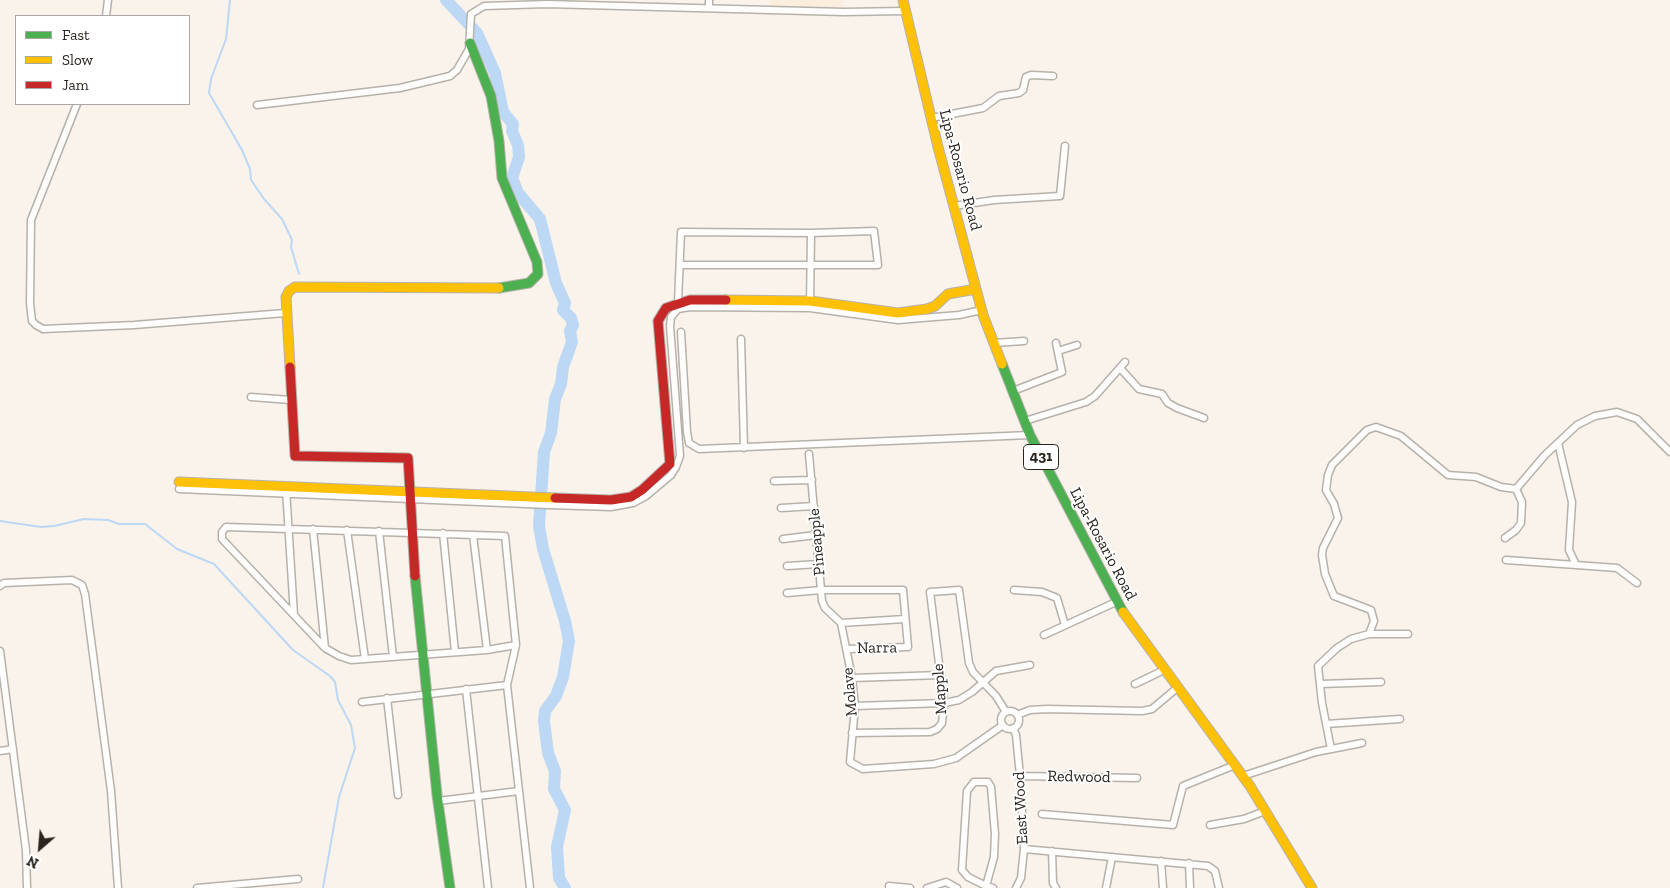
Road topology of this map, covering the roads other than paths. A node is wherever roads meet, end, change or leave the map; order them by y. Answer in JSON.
{"nodes":[{"id":1,"x":108,"y":0,"type":"edge"},
{"id":2,"x":709,"y":0,"type":"edge"},
{"id":3,"x":903,"y":0,"type":"edge"},
{"id":4,"x":547,"y":2,"type":"edge"},
{"id":5,"x":596,"y":2,"type":"edge"},
{"id":6,"x":709,"y":8,"type":"junction"},
{"id":7,"x":905,"y":11,"type":"junction"},
{"id":8,"x":106,"y":15,"type":"edge"},
{"id":9,"x":471,"y":39,"type":"junction"},
{"id":10,"x":1053,"y":76,"type":"dead end"},
{"id":11,"x":77,"y":105,"type":"edge"},
{"id":12,"x":257,"y":105,"type":"dead end"},
{"id":13,"x":931,"y":118,"type":"junction"},
{"id":14,"x":1065,"y":146,"type":"dead end"},
{"id":15,"x":954,"y":206,"type":"junction"},
{"id":16,"x":811,"y":233,"type":"junction"},
{"id":17,"x":811,"y":264,"type":"junction"},
{"id":18,"x":680,"y":265,"type":"junction"},
{"id":19,"x":976,"y":289,"type":"junction"},
{"id":20,"x":678,"y":302,"type":"junction"},
{"id":21,"x":810,"y":305,"type":"junction"},
{"id":22,"x":936,"y":306,"type":"junction"},
{"id":23,"x":982,"y":310,"type":"junction"},
{"id":24,"x":286,"y":313,"type":"junction"},
{"id":25,"x":939,"y":316,"type":"junction"},
{"id":26,"x":682,"y":332,"type":"dead end"},
{"id":27,"x":741,"y":339,"type":"dead end"},
{"id":28,"x":1024,"y":341,"type":"dead end"},
{"id":29,"x":1056,"y":342,"type":"dead end"},
{"id":30,"x":994,"y":343,"type":"junction"},
{"id":31,"x":1077,"y":345,"type":"dead end"},
{"id":32,"x":1058,"y":351,"type":"junction"},
{"id":33,"x":1013,"y":391,"type":"junction"},
{"id":34,"x":251,"y":397,"type":"dead end"},
{"id":35,"x":291,"y":400,"type":"junction"},
{"id":36,"x":1204,"y":418,"type":"dead end"},
{"id":37,"x":1025,"y":422,"type":"junction"},
{"id":38,"x":1030,"y":435,"type":"junction"},
{"id":39,"x":1558,"y":443,"type":"junction"},
{"id":40,"x":744,"y":448,"type":"junction"},
{"id":41,"x":1670,"y":452,"type":"edge"},
{"id":42,"x":809,"y":454,"type":"dead end"},
{"id":43,"x":812,"y":480,"type":"junction"},
{"id":44,"x":774,"y":481,"type":"dead end"},
{"id":45,"x":179,"y":486,"type":"dead end"},
{"id":46,"x":1516,"y":489,"type":"junction"},
{"id":47,"x":286,"y":490,"type":"junction"},
{"id":48,"x":408,"y":495,"type":"junction"},
{"id":49,"x":550,"y":502,"type":"junction"},
{"id":50,"x":814,"y":506,"type":"junction"},
{"id":51,"x":781,"y":508,"type":"dead end"},
{"id":52,"x":287,"y":529,"type":"junction"},
{"id":53,"x":312,"y":529,"type":"junction"},
{"id":54,"x":347,"y":530,"type":"junction"},
{"id":55,"x":379,"y":531,"type":"junction"},
{"id":56,"x":411,"y":532,"type":"junction"},
{"id":57,"x":443,"y":533,"type":"junction"},
{"id":58,"x":473,"y":535,"type":"junction"},
{"id":59,"x":816,"y":535,"type":"junction"},
{"id":60,"x":1505,"y":538,"type":"dead end"},
{"id":61,"x":783,"y":539,"type":"dead end"},
{"id":62,"x":1506,"y":560,"type":"dead end"},
{"id":63,"x":819,"y":564,"type":"junction"},
{"id":64,"x":1576,"y":565,"type":"junction"},
{"id":65,"x":787,"y":566,"type":"dead end"},
{"id":66,"x":1637,"y":583,"type":"dead end"},
{"id":67,"x":0,"y":586,"type":"edge"},
{"id":68,"x":821,"y":590,"type":"junction"},
{"id":69,"x":1014,"y":590,"type":"dead end"},
{"id":70,"x":787,"y":594,"type":"dead end"},
{"id":71,"x":1116,"y":602,"type":"junction"},
{"id":72,"x":294,"y":615,"type":"junction"},
{"id":73,"x":905,"y":619,"type":"junction"},
{"id":74,"x":841,"y":622,"type":"junction"},
{"id":75,"x":1065,"y":625,"type":"junction"},
{"id":76,"x":1369,"y":634,"type":"junction"},
{"id":77,"x":1408,"y":634,"type":"dead end"},
{"id":78,"x":1044,"y":635,"type":"dead end"},
{"id":79,"x":516,"y":645,"type":"junction"},
{"id":80,"x":325,"y":648,"type":"junction"},
{"id":81,"x":847,"y":649,"type":"junction"},
{"id":82,"x":487,"y":650,"type":"junction"},
{"id":83,"x":0,"y":651,"type":"edge"},
{"id":84,"x":455,"y":652,"type":"junction"},
{"id":85,"x":423,"y":655,"type":"junction"},
{"id":86,"x":393,"y":657,"type":"junction"},
{"id":87,"x":365,"y":659,"type":"junction"},
{"id":88,"x":1030,"y":665,"type":"dead end"},
{"id":89,"x":1,"y":666,"type":"edge"},
{"id":90,"x":1164,"y":670,"type":"junction"},
{"id":91,"x":940,"y":675,"type":"junction"},
{"id":92,"x":852,"y":678,"type":"junction"},
{"id":93,"x":1381,"y":682,"type":"dead end"},
{"id":94,"x":983,"y":683,"type":"junction"},
{"id":95,"x":1135,"y":684,"type":"dead end"},
{"id":96,"x":1320,"y":684,"type":"junction"},
{"id":97,"x":507,"y":685,"type":"junction"},
{"id":98,"x":1177,"y":688,"type":"junction"},
{"id":99,"x":466,"y":690,"type":"junction"},
{"id":100,"x":427,"y":694,"type":"junction"},
{"id":101,"x":387,"y":698,"type":"junction"},
{"id":102,"x":362,"y":702,"type":"dead end"},
{"id":103,"x":944,"y":703,"type":"junction"},
{"id":104,"x":855,"y":706,"type":"junction"},
{"id":105,"x":1006,"y":712,"type":"junction"},
{"id":106,"x":1017,"y":715,"type":"junction"},
{"id":107,"x":1400,"y":719,"type":"dead end"},
{"id":108,"x":1326,"y":724,"type":"junction"},
{"id":109,"x":1003,"y":725,"type":"junction"},
{"id":110,"x":1013,"y":728,"type":"junction"},
{"id":111,"x":852,"y":733,"type":"junction"},
{"id":112,"x":1362,"y":743,"type":"dead end"},
{"id":113,"x":12,"y":749,"type":"junction"},
{"id":114,"x":1331,"y":749,"type":"junction"},
{"id":115,"x":0,"y":751,"type":"edge"},
{"id":116,"x":1235,"y":765,"type":"junction"},
{"id":117,"x":1020,"y":776,"type":"junction"},
{"id":118,"x":1243,"y":776,"type":"junction"},
{"id":119,"x":1137,"y":778,"type":"dead end"},
{"id":120,"x":519,"y":791,"type":"junction"},
{"id":121,"x":398,"y":794,"type":"dead end"},
{"id":122,"x":479,"y":796,"type":"junction"},
{"id":123,"x":438,"y":801,"type":"junction"},
{"id":124,"x":1265,"y":811,"type":"junction"},
{"id":125,"x":1042,"y":814,"type":"dead end"},
{"id":126,"x":1210,"y":825,"type":"dead end"},
{"id":127,"x":1024,"y":849,"type":"junction"},
{"id":128,"x":1052,"y":851,"type":"junction"},
{"id":129,"x":1112,"y":857,"type":"junction"},
{"id":130,"x":1160,"y":861,"type":"junction"},
{"id":131,"x":1189,"y":862,"type":"junction"},
{"id":132,"x":298,"y":879,"type":"dead end"},
{"id":133,"x":278,"y":885,"type":"edge"},
{"id":134,"x":889,"y":886,"type":"dead end"},
{"id":135,"x":210,"y":887,"type":"edge"},
{"id":136,"x":990,"y":887,"type":"edge"},
{"id":137,"x":27,"y":888,"type":"edge"},
{"id":138,"x":118,"y":888,"type":"edge"},
{"id":139,"x":197,"y":888,"type":"edge"},
{"id":140,"x":450,"y":888,"type":"edge"},
{"id":141,"x":488,"y":888,"type":"edge"},
{"id":142,"x":530,"y":888,"type":"edge"},
{"id":143,"x":910,"y":888,"type":"edge"},
{"id":144,"x":927,"y":888,"type":"edge"},
{"id":145,"x":957,"y":888,"type":"edge"},
{"id":146,"x":1016,"y":888,"type":"edge"},
{"id":147,"x":1056,"y":888,"type":"edge"},
{"id":148,"x":1106,"y":888,"type":"edge"},
{"id":149,"x":1163,"y":888,"type":"edge"},
{"id":150,"x":1190,"y":888,"type":"edge"},
{"id":151,"x":1219,"y":888,"type":"edge"},
{"id":152,"x":1312,"y":888,"type":"edge"}],
"edges":[{"from":1,"to":8,"type":"street"},
{"from":2,"to":6,"type":"street"},
{"from":3,"to":7,"type":"street","name":"Lipa-Rosario Road","number":"431"},
{"from":4,"to":5,"type":"street"},
{"from":4,"to":9,"type":"street"},
{"from":5,"to":6,"type":"street"},
{"from":6,"to":7,"type":"street"},
{"from":7,"to":13,"type":"street","name":"Lipa-Rosario Road","number":"431"},
{"from":9,"to":12,"type":"street"},
{"from":9,"to":24,"type":"street"},
{"from":10,"to":13,"type":"street"},
{"from":11,"to":24,"type":"street"},
{"from":13,"to":15,"type":"street","name":"Lipa-Rosario Road","number":"431"},
{"from":14,"to":15,"type":"street"},
{"from":15,"to":19,"type":"street","name":"Lipa-Rosario Road","number":"431"},
{"from":16,"to":17,"type":"street"},
{"from":16,"to":17,"type":"street"},
{"from":16,"to":18,"type":"street"},
{"from":17,"to":18,"type":"street"},
{"from":17,"to":21,"type":"street"},
{"from":18,"to":20,"type":"street"},
{"from":19,"to":22,"type":"street"},
{"from":19,"to":23,"type":"street","name":"Lipa-Rosario Road","number":"431"},
{"from":20,"to":21,"type":"street"},
{"from":20,"to":49,"type":"street"},
{"from":21,"to":22,"type":"street"},
{"from":21,"to":25,"type":"street"},
{"from":21,"to":49,"type":"street"},
{"from":22,"to":25,"type":"street"},
{"from":23,"to":25,"type":"street"},
{"from":23,"to":30,"type":"street","name":"Lipa-Rosario Road","number":"431"},
{"from":24,"to":35,"type":"street"},
{"from":26,"to":40,"type":"street"},
{"from":27,"to":40,"type":"street"},
{"from":28,"to":30,"type":"street"},
{"from":29,"to":32,"type":"street"},
{"from":30,"to":33,"type":"street","name":"Lipa-Rosario Road","number":"431"},
{"from":31,"to":32,"type":"street"},
{"from":32,"to":33,"type":"street"},
{"from":33,"to":37,"type":"street","name":"Lipa-Rosario Road","number":"431"},
{"from":34,"to":35,"type":"street"},
{"from":35,"to":48,"type":"street"},
{"from":36,"to":37,"type":"street"},
{"from":37,"to":38,"type":"street","name":"Lipa-Rosario Road","number":"431"},
{"from":38,"to":40,"type":"street"},
{"from":38,"to":71,"type":"street","name":"Lipa-Rosario Road","number":"431"},
{"from":39,"to":41,"type":"street"},
{"from":39,"to":46,"type":"street"},
{"from":39,"to":64,"type":"street"},
{"from":42,"to":43,"type":"street","name":"Pineapple"},
{"from":43,"to":44,"type":"street"},
{"from":43,"to":50,"type":"street","name":"Pineapple"},
{"from":45,"to":47,"type":"street"},
{"from":46,"to":60,"type":"street"},
{"from":46,"to":76,"type":"street"},
{"from":47,"to":48,"type":"street"},
{"from":47,"to":52,"type":"street"},
{"from":48,"to":49,"type":"street"},
{"from":48,"to":56,"type":"street"},
{"from":50,"to":51,"type":"street"},
{"from":50,"to":59,"type":"street","name":"Pineapple"},
{"from":52,"to":53,"type":"street"},
{"from":52,"to":72,"type":"street"},
{"from":52,"to":72,"type":"street"},
{"from":53,"to":54,"type":"street"},
{"from":53,"to":80,"type":"street"},
{"from":54,"to":55,"type":"street"},
{"from":54,"to":87,"type":"street"},
{"from":55,"to":56,"type":"street"},
{"from":55,"to":86,"type":"street"},
{"from":56,"to":57,"type":"street"},
{"from":56,"to":85,"type":"street"},
{"from":57,"to":58,"type":"street"},
{"from":57,"to":84,"type":"street"},
{"from":58,"to":79,"type":"street"},
{"from":58,"to":82,"type":"street"},
{"from":59,"to":61,"type":"street"},
{"from":59,"to":63,"type":"street","name":"Pineapple"},
{"from":62,"to":64,"type":"street"},
{"from":63,"to":65,"type":"street"},
{"from":63,"to":68,"type":"street","name":"Pineapple"},
{"from":64,"to":66,"type":"street"},
{"from":67,"to":138,"type":"street"},
{"from":68,"to":70,"type":"street"},
{"from":68,"to":73,"type":"street"},
{"from":68,"to":74,"type":"street","name":"Pineapple"},
{"from":69,"to":75,"type":"street"},
{"from":71,"to":75,"type":"street"},
{"from":71,"to":90,"type":"street","name":"Lipa-Rosario Road","number":"431"},
{"from":72,"to":80,"type":"street"},
{"from":73,"to":74,"type":"street"},
{"from":73,"to":81,"type":"street","name":"Narra"},
{"from":74,"to":81,"type":"street","name":"Molave"},
{"from":75,"to":78,"type":"street"},
{"from":76,"to":77,"type":"street"},
{"from":76,"to":96,"type":"street"},
{"from":79,"to":82,"type":"street"},
{"from":79,"to":97,"type":"street"},
{"from":80,"to":87,"type":"street"},
{"from":81,"to":92,"type":"street","name":"Molave"},
{"from":82,"to":84,"type":"street"},
{"from":83,"to":89,"type":"street"},
{"from":84,"to":85,"type":"street"},
{"from":85,"to":86,"type":"street"},
{"from":85,"to":100,"type":"street"},
{"from":86,"to":87,"type":"street"},
{"from":88,"to":94,"type":"street"},
{"from":89,"to":113,"type":"street"},
{"from":90,"to":95,"type":"street"},
{"from":90,"to":98,"type":"street","name":"Lipa-Rosario Road","number":"431"},
{"from":91,"to":92,"type":"street"},
{"from":91,"to":94,"type":"street","name":"Mapple"},
{"from":91,"to":103,"type":"street","name":"Mapple"},
{"from":92,"to":104,"type":"street","name":"Molave"},
{"from":93,"to":96,"type":"street"},
{"from":94,"to":103,"type":"street"},
{"from":94,"to":105,"type":"street"},
{"from":96,"to":108,"type":"street"},
{"from":97,"to":99,"type":"street"},
{"from":97,"to":120,"type":"street"},
{"from":98,"to":106,"type":"street"},
{"from":98,"to":116,"type":"street","name":"Lipa-Rosario Road","number":"431"},
{"from":99,"to":100,"type":"street"},
{"from":99,"to":122,"type":"street"},
{"from":100,"to":101,"type":"street"},
{"from":100,"to":123,"type":"street"},
{"from":101,"to":102,"type":"street"},
{"from":101,"to":121,"type":"street"},
{"from":103,"to":104,"type":"street"},
{"from":103,"to":111,"type":"street","name":"Mapple"},
{"from":104,"to":111,"type":"street","name":"Molave"},
{"from":105,"to":106,"type":"street"},
{"from":105,"to":109,"type":"street"},
{"from":106,"to":110,"type":"street"},
{"from":107,"to":108,"type":"street"},
{"from":108,"to":114,"type":"street"},
{"from":109,"to":110,"type":"street"},
{"from":109,"to":111,"type":"street","name":"Molave"},
{"from":110,"to":117,"type":"street","name":"East Wood"},
{"from":112,"to":114,"type":"street"},
{"from":113,"to":115,"type":"street"},
{"from":113,"to":137,"type":"street"},
{"from":114,"to":118,"type":"street"},
{"from":116,"to":118,"type":"street","name":"Lipa-Rosario Road","number":"431"},
{"from":116,"to":125,"type":"street"},
{"from":117,"to":119,"type":"street","name":"Redwood"},
{"from":117,"to":127,"type":"street","name":"East Wood"},
{"from":118,"to":124,"type":"street","name":"Lipa-Rosario Road","number":"431"},
{"from":120,"to":122,"type":"street"},
{"from":120,"to":142,"type":"street"},
{"from":122,"to":123,"type":"street"},
{"from":122,"to":141,"type":"street"},
{"from":123,"to":140,"type":"street"},
{"from":124,"to":126,"type":"street"},
{"from":124,"to":152,"type":"street","name":"Lipa-Rosario Road","number":"431"},
{"from":127,"to":128,"type":"street"},
{"from":127,"to":146,"type":"street","name":"East Wood"},
{"from":128,"to":129,"type":"street"},
{"from":128,"to":147,"type":"street"},
{"from":129,"to":130,"type":"street"},
{"from":129,"to":148,"type":"street"},
{"from":130,"to":131,"type":"street"},
{"from":130,"to":149,"type":"street"},
{"from":131,"to":150,"type":"street"},
{"from":131,"to":151,"type":"street"},
{"from":132,"to":133,"type":"street"},
{"from":133,"to":135,"type":"street"},
{"from":134,"to":143,"type":"street"},
{"from":135,"to":139,"type":"street"},
{"from":136,"to":136,"type":"street"},
{"from":144,"to":145,"type":"street"}]}
